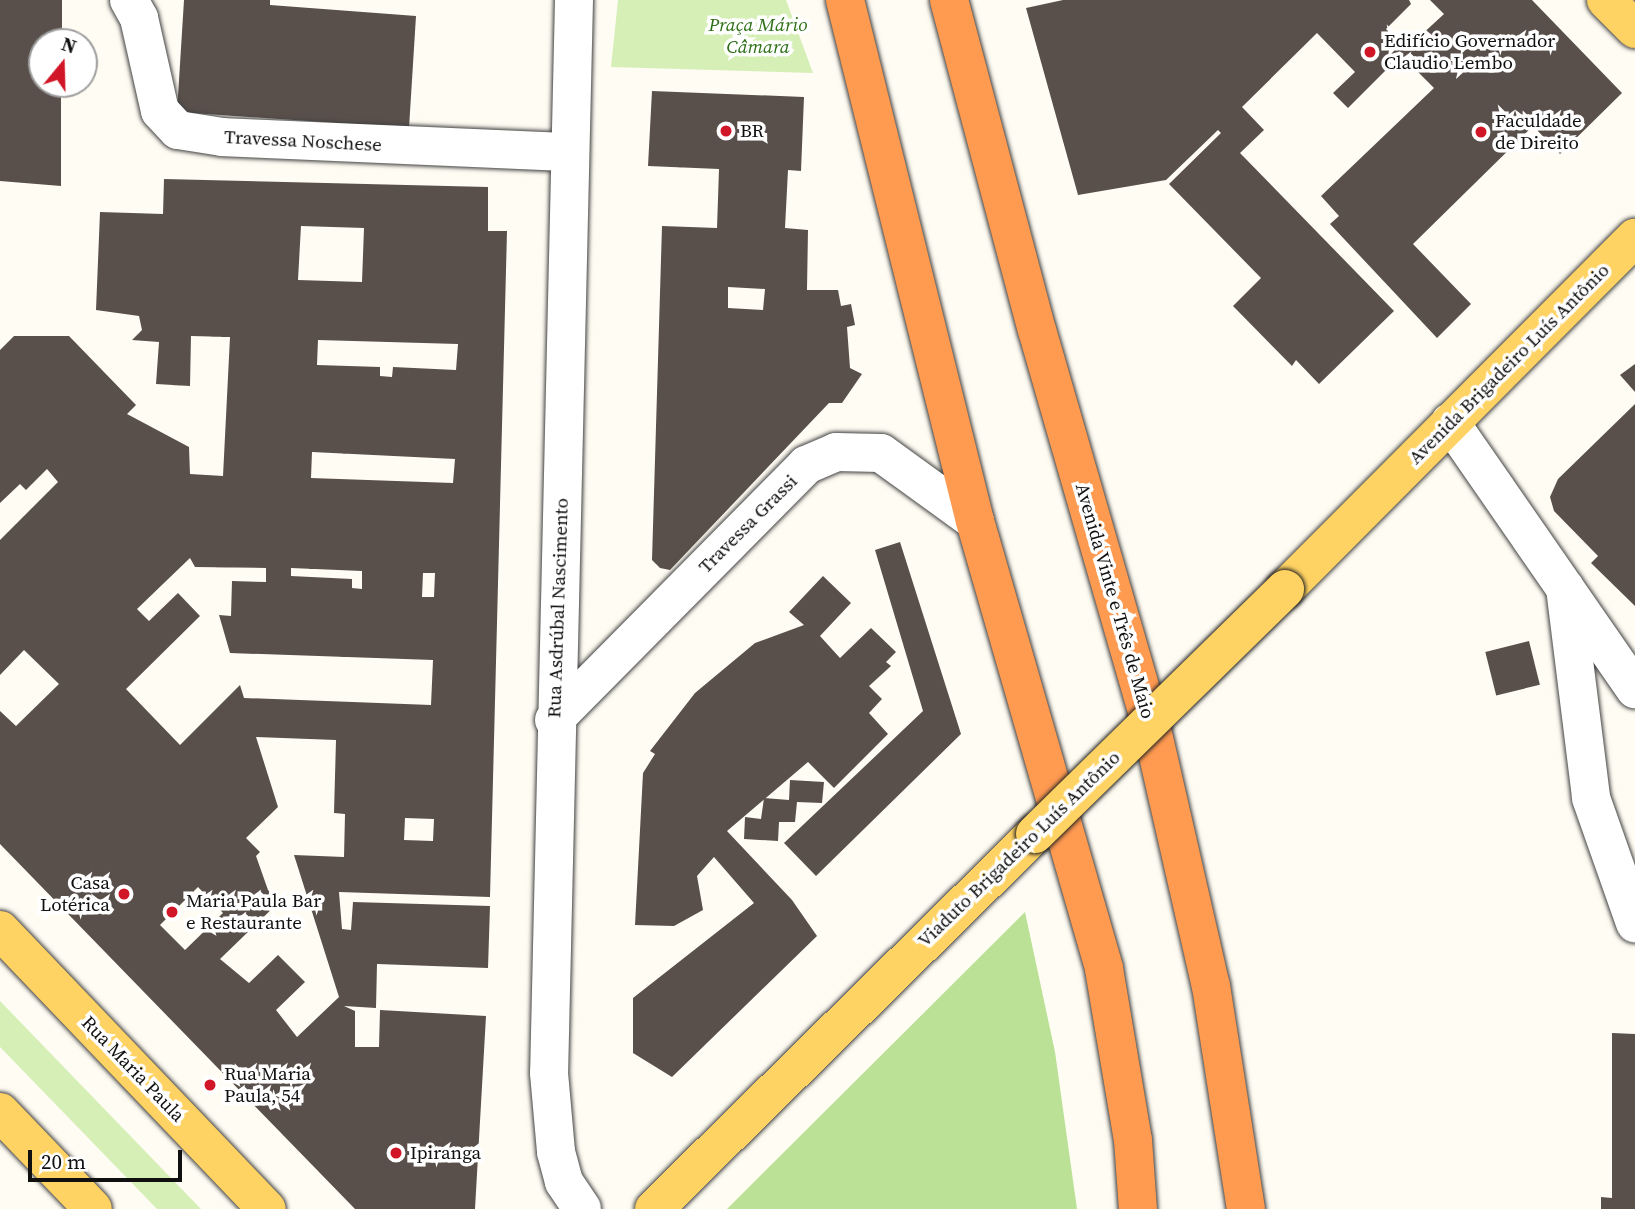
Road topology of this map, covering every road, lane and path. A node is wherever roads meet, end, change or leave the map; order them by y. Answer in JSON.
{"nodes":[{"id":1,"x":129,"y":0,"type":"edge"},
{"id":2,"x":574,"y":0,"type":"edge"},
{"id":3,"x":845,"y":0,"type":"edge"},
{"id":4,"x":949,"y":0,"type":"edge"},
{"id":5,"x":1606,"y":0,"type":"edge"},
{"id":6,"x":1635,"y":29,"type":"edge"},
{"id":7,"x":570,"y":152,"type":"junction"},
{"id":8,"x":1635,"y":238,"type":"edge"},
{"id":9,"x":1450,"y":422,"type":"junction"},
{"id":10,"x":1384,"y":489,"type":"joint"},
{"id":11,"x":975,"y":521,"type":"junction"},
{"id":12,"x":1565,"y":588,"type":"junction"},
{"id":13,"x":1635,"y":689,"type":"edge"},
{"id":14,"x":554,"y":720,"type":"junction"},
{"id":15,"x":1635,"y":923,"type":"edge"},
{"id":16,"x":0,"y":930,"type":"edge"},
{"id":17,"x":0,"y":1112,"type":"edge"},
{"id":18,"x":93,"y":1209,"type":"edge"},
{"id":19,"x":267,"y":1209,"type":"edge"},
{"id":20,"x":582,"y":1209,"type":"edge"},
{"id":21,"x":654,"y":1209,"type":"edge"},
{"id":22,"x":1138,"y":1209,"type":"edge"},
{"id":23,"x":1246,"y":1209,"type":"edge"}],
"edges":[{"from":1,"to":7,"type":"street","name":"Travessa Noschese"},
{"from":2,"to":7,"type":"street","name":"Rua Asdrúbal Nascimento"},
{"from":3,"to":11,"type":"highway"},
{"from":4,"to":23,"type":"highway","name":"Avenida Vinte e Três de Maio"},
{"from":5,"to":6,"type":"main road"},
{"from":7,"to":14,"type":"street","name":"Rua Asdrúbal Nascimento"},
{"from":8,"to":9,"type":"main road","name":"Avenida Brigadeiro Luís Antônio"},
{"from":9,"to":10,"type":"main road","name":"Avenida Brigadeiro Luís Antônio"},
{"from":9,"to":12,"type":"street"},
{"from":10,"to":21,"type":"main road","name":"Viaduto Brigadeiro Luís Antônio","bridge":true},
{"from":11,"to":14,"type":"street","name":"Travessa Grassi"},
{"from":11,"to":22,"type":"highway"},
{"from":12,"to":13,"type":"street"},
{"from":12,"to":15,"type":"street"},
{"from":14,"to":20,"type":"street","name":"Rua Asdrúbal Nascimento"},
{"from":16,"to":19,"type":"main road","name":"Rua Maria Paula"},
{"from":17,"to":18,"type":"main road"}]}
